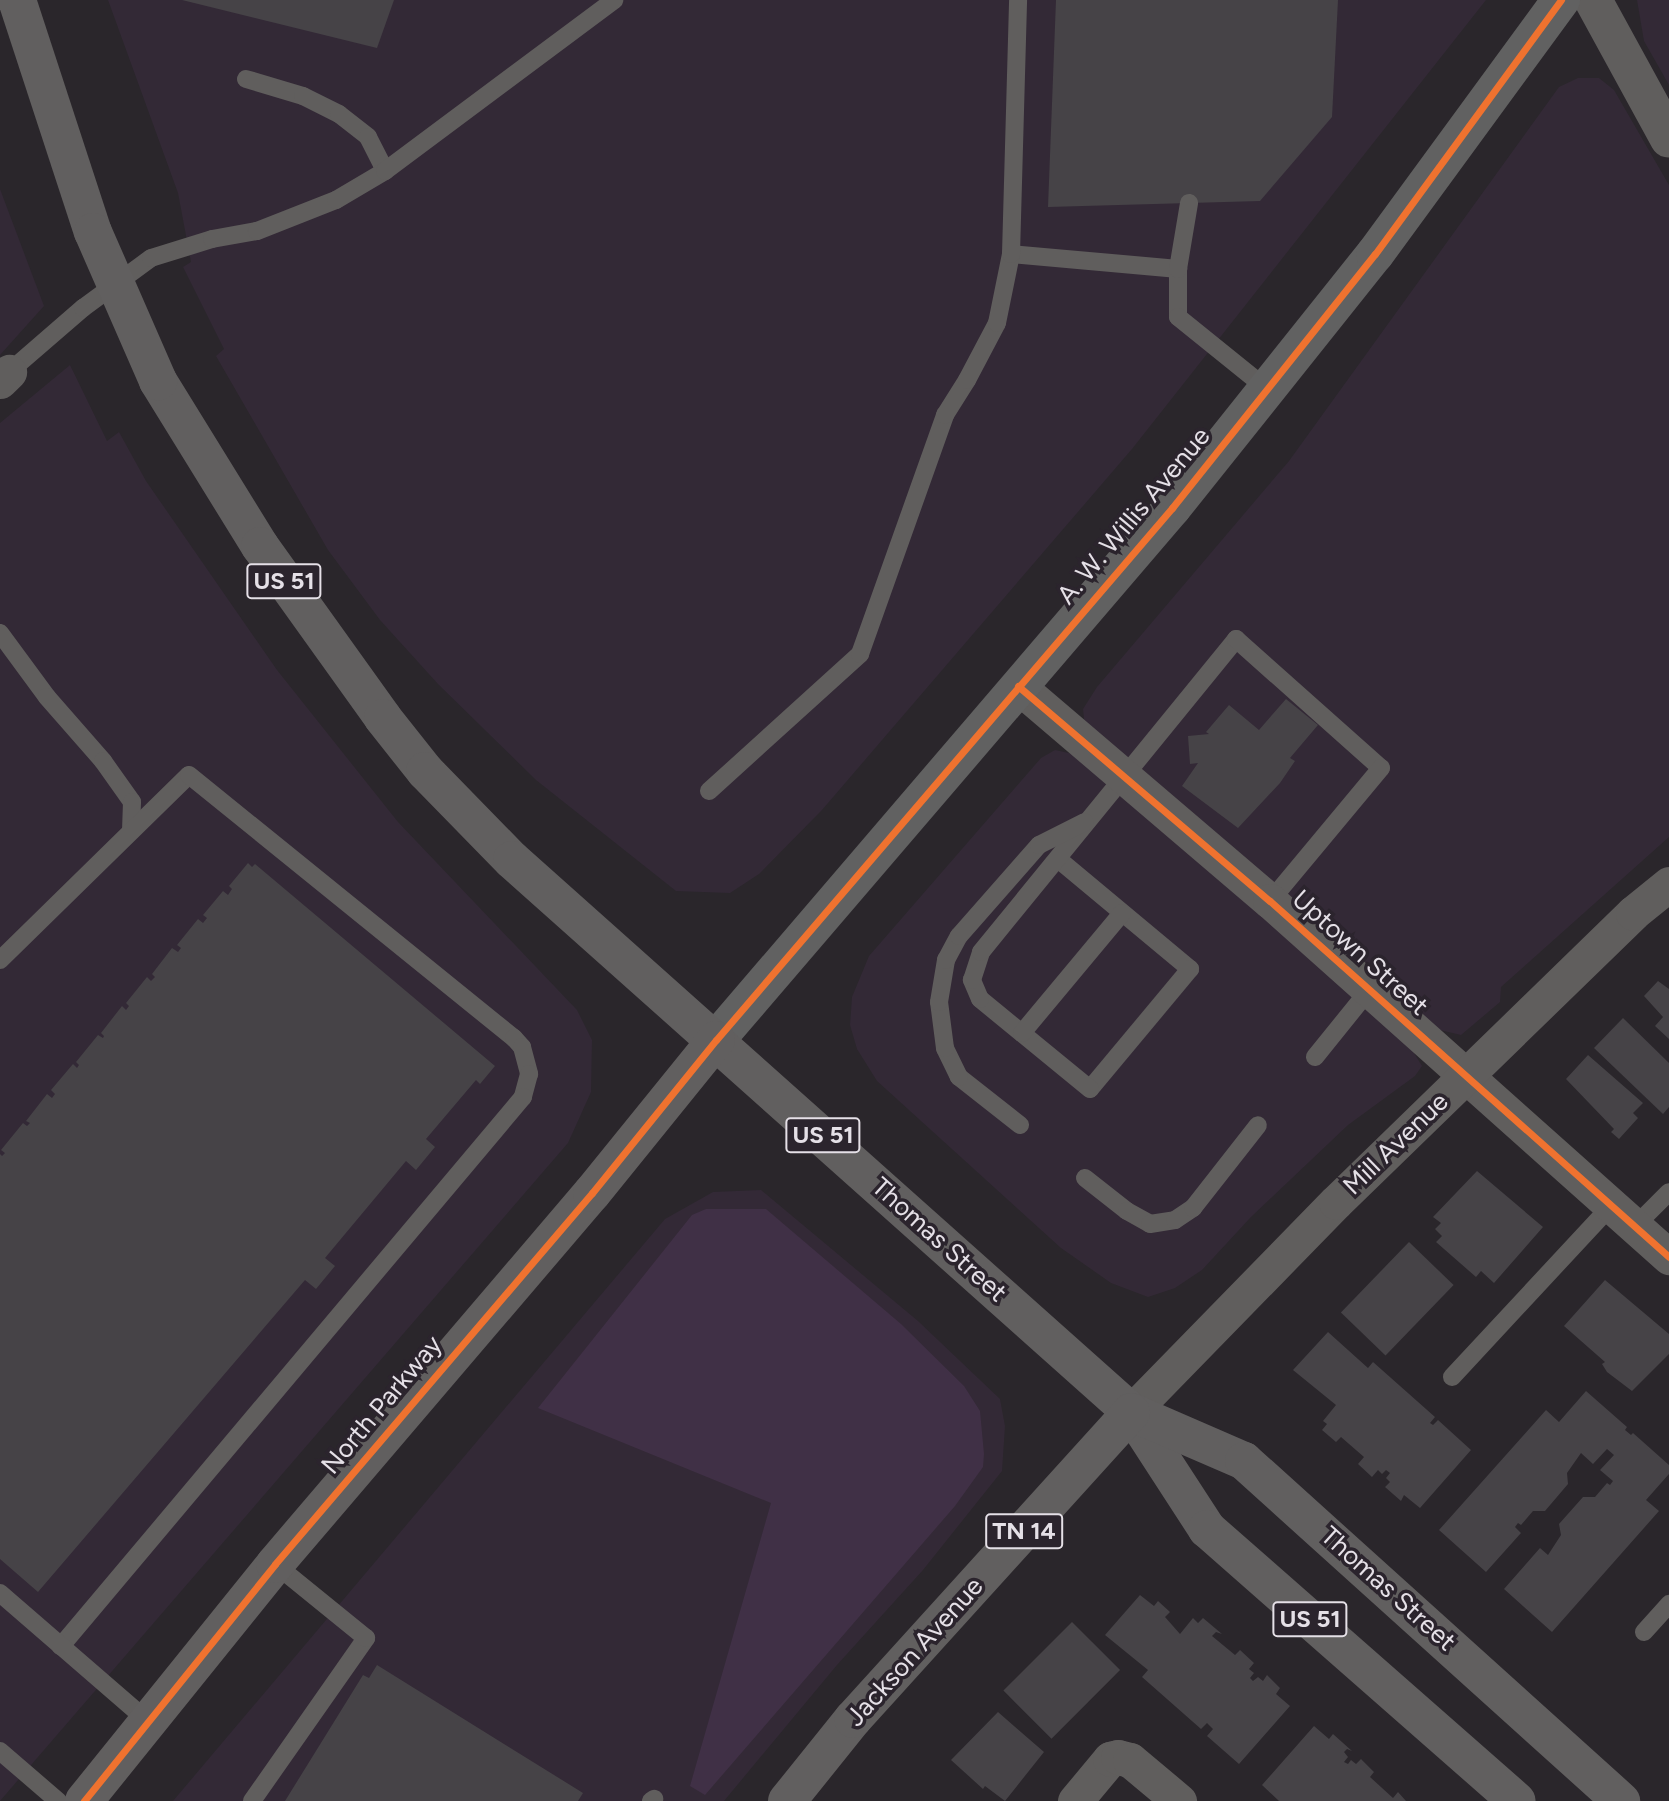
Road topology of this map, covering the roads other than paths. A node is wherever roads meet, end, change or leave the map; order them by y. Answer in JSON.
{"nodes":[{"id":1,"x":17,"y":0,"type":"edge"},
{"id":2,"x":614,"y":0,"type":"edge"},
{"id":3,"x":1018,"y":0,"type":"edge"},
{"id":4,"x":1561,"y":0,"type":"edge"},
{"id":5,"x":1593,"y":0,"type":"edge"},
{"id":6,"x":246,"y":79,"type":"dead end"},
{"id":7,"x":1669,"y":139,"type":"edge"},
{"id":8,"x":385,"y":171,"type":"junction"},
{"id":9,"x":1189,"y":203,"type":"dead end"},
{"id":10,"x":1011,"y":254,"type":"junction"},
{"id":11,"x":1178,"y":269,"type":"junction"},
{"id":12,"x":3,"y":372,"type":"edge"},
{"id":13,"x":1266,"y":388,"type":"junction"},
{"id":14,"x":0,"y":633,"type":"edge"},
{"id":15,"x":1018,"y":687,"type":"junction"},
{"id":16,"x":1123,"y":779,"type":"junction"},
{"id":17,"x":709,"y":791,"type":"dead end"},
{"id":18,"x":1091,"y":818,"type":"junction"},
{"id":19,"x":131,"y":831,"type":"junction"},
{"id":20,"x":1058,"y":859,"type":"junction"},
{"id":21,"x":1669,"y":884,"type":"edge"},
{"id":22,"x":1270,"y":901,"type":"junction"},
{"id":23,"x":1122,"y":913,"type":"junction"},
{"id":24,"x":0,"y":960,"type":"edge"},
{"id":25,"x":1369,"y":990,"type":"junction"},
{"id":26,"x":1022,"y":1033,"type":"junction"},
{"id":27,"x":716,"y":1040,"type":"junction"},
{"id":28,"x":1315,"y":1057,"type":"dead end"},
{"id":29,"x":1466,"y":1076,"type":"junction"},
{"id":30,"x":1020,"y":1125,"type":"dead end"},
{"id":31,"x":1258,"y":1125,"type":"dead end"},
{"id":32,"x":1085,"y":1178,"type":"dead end"},
{"id":33,"x":1669,"y":1192,"type":"edge"},
{"id":34,"x":1623,"y":1217,"type":"junction"},
{"id":35,"x":1669,"y":1257,"type":"edge"},
{"id":36,"x":1452,"y":1377,"type":"dead end"},
{"id":37,"x":1130,"y":1412,"type":"junction"},
{"id":38,"x":275,"y":1564,"type":"junction"},
{"id":39,"x":0,"y":1593,"type":"edge"},
{"id":40,"x":1669,"y":1604,"type":"edge"},
{"id":41,"x":1644,"y":1632,"type":"dead end"},
{"id":42,"x":61,"y":1646,"type":"junction"},
{"id":43,"x":148,"y":1721,"type":"junction"},
{"id":44,"x":0,"y":1751,"type":"edge"},
{"id":45,"x":58,"y":1801,"type":"edge"},
{"id":46,"x":84,"y":1801,"type":"edge"},
{"id":47,"x":252,"y":1801,"type":"edge"},
{"id":48,"x":787,"y":1801,"type":"edge"},
{"id":49,"x":1075,"y":1801,"type":"edge"},
{"id":50,"x":1179,"y":1801,"type":"edge"},
{"id":51,"x":1517,"y":1801,"type":"edge"},
{"id":52,"x":1621,"y":1801,"type":"edge"}],
"edges":[{"from":1,"to":27,"type":"main road","number":"US 51","bridge":true},
{"from":2,"to":8,"type":"lane"},
{"from":3,"to":10,"type":"lane"},
{"from":4,"to":13,"type":"main road","name":"A. W. Willis Avenue"},
{"from":5,"to":7,"type":"street"},
{"from":6,"to":8,"type":"lane"},
{"from":8,"to":12,"type":"lane"},
{"from":9,"to":11,"type":"lane"},
{"from":10,"to":11,"type":"lane"},
{"from":10,"to":17,"type":"lane"},
{"from":11,"to":13,"type":"lane"},
{"from":13,"to":15,"type":"main road","name":"A. W. Willis Avenue"},
{"from":14,"to":19,"type":"lane"},
{"from":15,"to":16,"type":"street","name":"Uptown Street"},
{"from":15,"to":27,"type":"main road","name":"A. W. Willis Avenue"},
{"from":16,"to":18,"type":"lane"},
{"from":16,"to":22,"type":"street","name":"Uptown Street"},
{"from":16,"to":22,"type":"lane"},
{"from":18,"to":20,"type":"lane"},
{"from":18,"to":30,"type":"lane"},
{"from":19,"to":24,"type":"lane"},
{"from":19,"to":42,"type":"lane"},
{"from":20,"to":23,"type":"lane"},
{"from":20,"to":26,"type":"lane"},
{"from":21,"to":29,"type":"street","name":"Mill Avenue"},
{"from":22,"to":25,"type":"street","name":"Uptown Street"},
{"from":23,"to":26,"type":"lane"},
{"from":23,"to":26,"type":"lane"},
{"from":25,"to":28,"type":"lane"},
{"from":25,"to":29,"type":"street","name":"Uptown Street"},
{"from":27,"to":37,"type":"main road","name":"Thomas Street","number":"US 51"},
{"from":27,"to":38,"type":"main road","name":"North Parkway"},
{"from":29,"to":34,"type":"street","name":"Uptown Street"},
{"from":29,"to":37,"type":"street","name":"Mill Avenue"},
{"from":31,"to":32,"type":"lane"},
{"from":33,"to":34,"type":"lane"},
{"from":34,"to":35,"type":"street","name":"Uptown Street"},
{"from":34,"to":36,"type":"lane"},
{"from":37,"to":48,"type":"main road","name":"Jackson Avenue","number":"TN 14"},
{"from":37,"to":51,"type":"main road","name":"Thomas Street","number":"US 51"},
{"from":37,"to":52,"type":"main road","name":"Thomas Street","number":"US 51"},
{"from":38,"to":43,"type":"main road","name":"North Parkway"},
{"from":38,"to":47,"type":"lane"},
{"from":39,"to":42,"type":"lane"},
{"from":40,"to":41,"type":"lane"},
{"from":42,"to":43,"type":"lane"},
{"from":43,"to":46,"type":"main road","name":"North Parkway"},
{"from":44,"to":45,"type":"lane"},
{"from":49,"to":50,"type":"street"}]}
